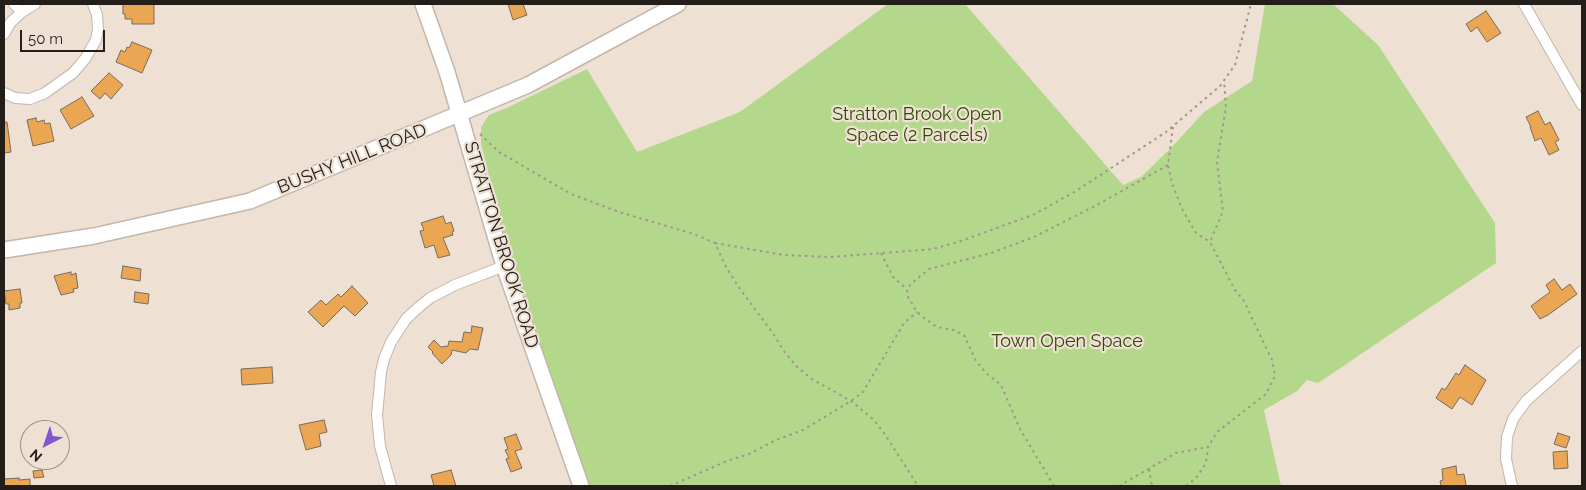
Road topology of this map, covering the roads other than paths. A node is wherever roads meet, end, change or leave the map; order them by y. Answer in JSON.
{"nodes":[{"id":1,"x":14,"y":4,"type":"edge"},
{"id":2,"x":36,"y":4,"type":"edge"},
{"id":3,"x":93,"y":4,"type":"edge"},
{"id":4,"x":423,"y":4,"type":"edge"},
{"id":5,"x":678,"y":4,"type":"edge"},
{"id":6,"x":1524,"y":4,"type":"edge"},
{"id":7,"x":22,"y":12,"type":"junction"},
{"id":8,"x":7,"y":18,"type":"edge"},
{"id":9,"x":4,"y":34,"type":"edge"},
{"id":10,"x":4,"y":93,"type":"edge"},
{"id":11,"x":1582,"y":105,"type":"edge"},
{"id":12,"x":460,"y":114,"type":"junction"},
{"id":13,"x":4,"y":250,"type":"edge"},
{"id":14,"x":504,"y":266,"type":"junction"},
{"id":15,"x":1582,"y":351,"type":"edge"},
{"id":16,"x":391,"y":486,"type":"edge"},
{"id":17,"x":581,"y":486,"type":"edge"},
{"id":18,"x":1512,"y":486,"type":"edge"}],
"edges":[{"from":1,"to":7,"type":"street"},
{"from":2,"to":7,"type":"street"},
{"from":3,"to":10,"type":"street"},
{"from":4,"to":12,"type":"main road","name":"STRATTON BROOK ROAD"},
{"from":5,"to":12,"type":"main road","name":"BUSHY HILL ROAD"},
{"from":6,"to":11,"type":"street"},
{"from":7,"to":8,"type":"street"},
{"from":8,"to":9,"type":"street"},
{"from":12,"to":13,"type":"main road","name":"BUSHY HILL ROAD"},
{"from":12,"to":14,"type":"main road","name":"STRATTON BROOK ROAD"},
{"from":14,"to":16,"type":"street"},
{"from":14,"to":17,"type":"main road","name":"STRATTON BROOK ROAD"},
{"from":15,"to":18,"type":"street"}]}
